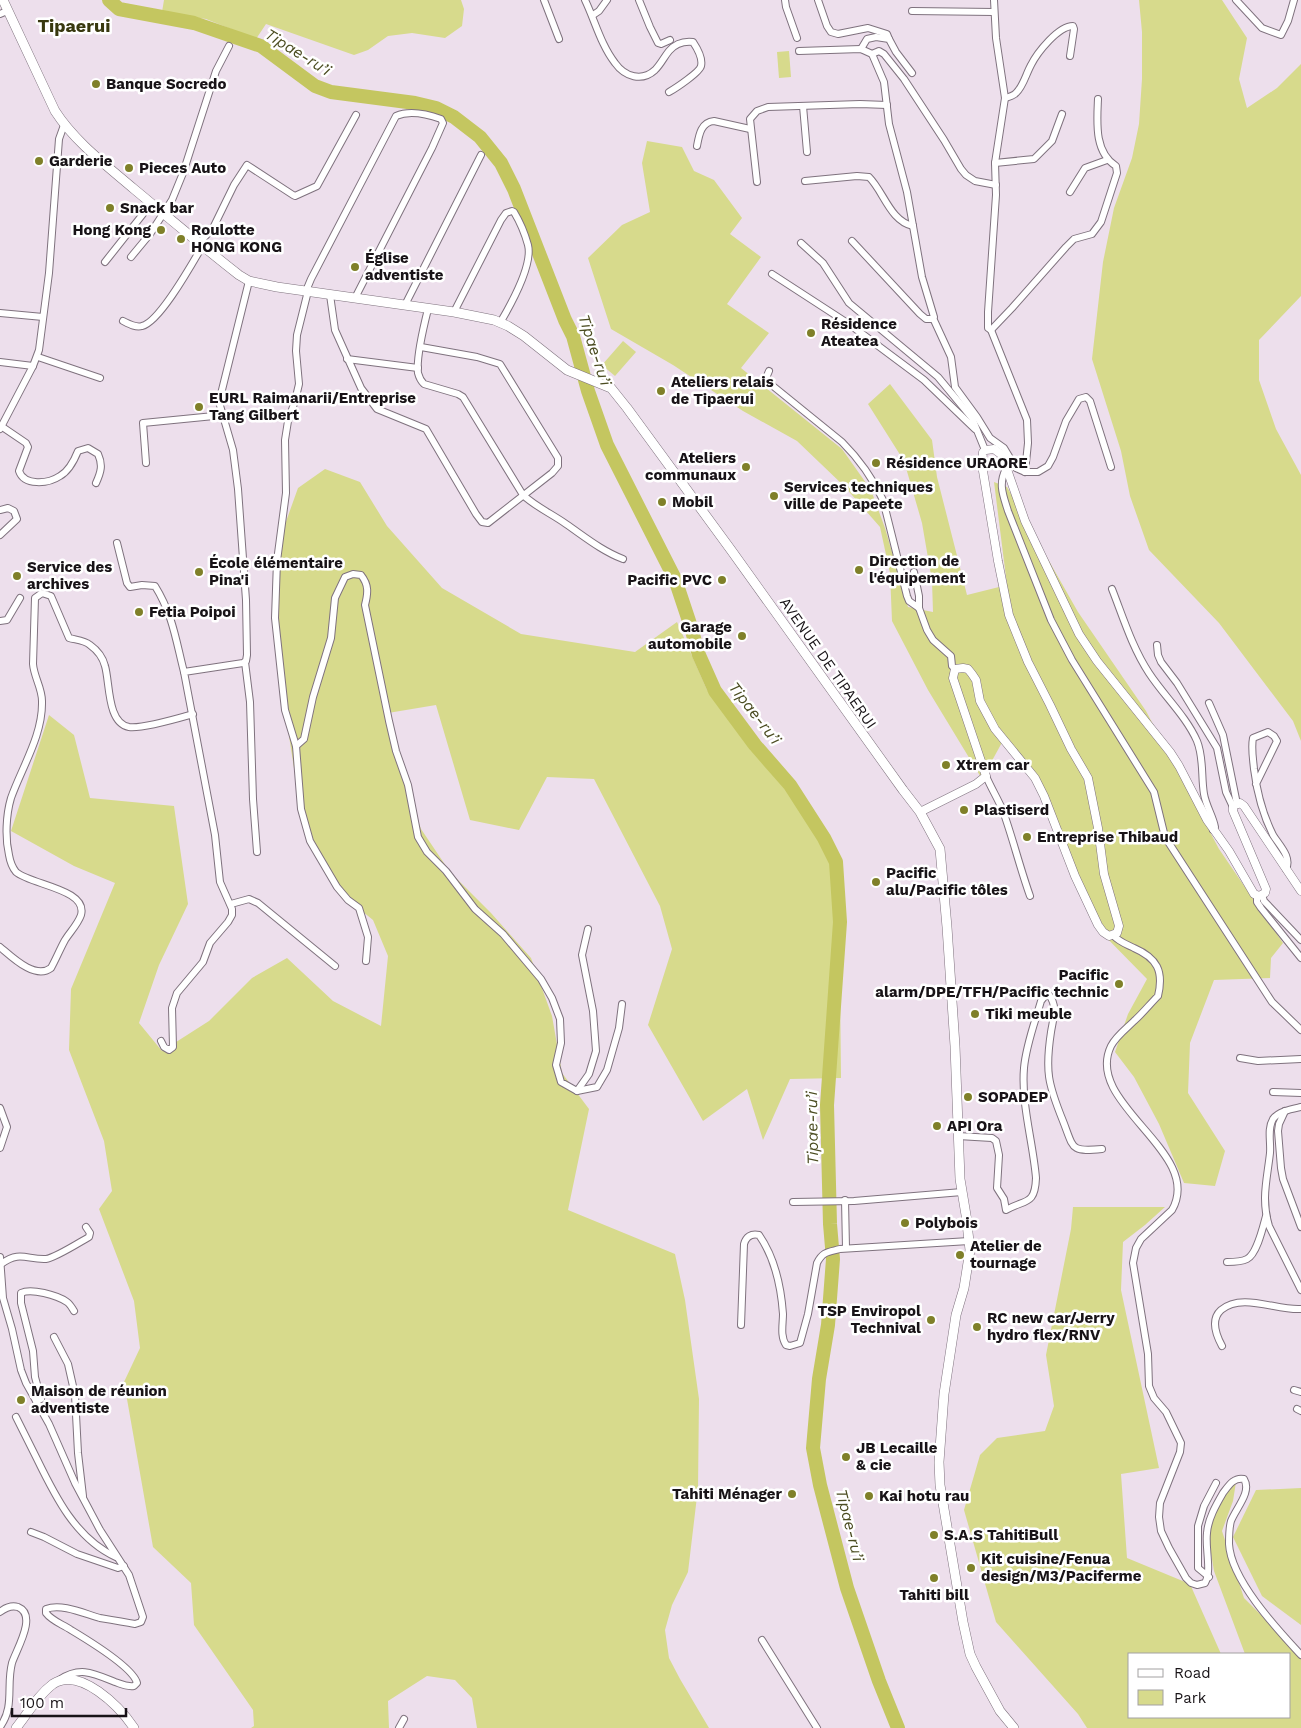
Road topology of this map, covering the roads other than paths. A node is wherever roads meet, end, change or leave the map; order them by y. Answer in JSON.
{"nodes":[{"id":1,"x":2,"y":0,"type":"edge"},
{"id":2,"x":544,"y":0,"type":"edge"},
{"id":3,"x":585,"y":0,"type":"edge"},
{"id":4,"x":607,"y":0,"type":"edge"},
{"id":5,"x":639,"y":0,"type":"edge"},
{"id":6,"x":785,"y":0,"type":"edge"},
{"id":7,"x":818,"y":0,"type":"edge"},
{"id":8,"x":994,"y":0,"type":"edge"},
{"id":9,"x":1236,"y":0,"type":"edge"},
{"id":10,"x":1294,"y":0,"type":"edge"},
{"id":11,"x":912,"y":11,"type":"dead end"},
{"id":12,"x":4,"y":12,"type":"edge"},
{"id":13,"x":994,"y":12,"type":"junction"},
{"id":14,"x":593,"y":16,"type":"junction"},
{"id":15,"x":797,"y":38,"type":"dead end"},
{"id":16,"x":559,"y":39,"type":"dead end"},
{"id":17,"x":890,"y":39,"type":"junction"},
{"id":18,"x":670,"y":40,"type":"dead end"},
{"id":19,"x":229,"y":46,"type":"dead end"},
{"id":20,"x":861,"y":48,"type":"junction"},
{"id":21,"x":799,"y":51,"type":"dead end"},
{"id":22,"x":872,"y":54,"type":"junction"},
{"id":23,"x":1070,"y":56,"type":"dead end"},
{"id":24,"x":912,"y":74,"type":"dead end"},
{"id":25,"x":669,"y":92,"type":"dead end"},
{"id":26,"x":1005,"y":98,"type":"junction"},
{"id":27,"x":1098,"y":100,"type":"dead end"},
{"id":28,"x":887,"y":105,"type":"junction"},
{"id":29,"x":803,"y":106,"type":"junction"},
{"id":30,"x":1062,"y":114,"type":"dead end"},
{"id":31,"x":356,"y":115,"type":"dead end"},
{"id":32,"x":64,"y":124,"type":"junction"},
{"id":33,"x":750,"y":129,"type":"junction"},
{"id":34,"x":697,"y":146,"type":"dead end"},
{"id":35,"x":807,"y":152,"type":"dead end"},
{"id":36,"x":481,"y":155,"type":"dead end"},
{"id":37,"x":1107,"y":160,"type":"junction"},
{"id":38,"x":995,"y":163,"type":"junction"},
{"id":39,"x":805,"y":181,"type":"dead end"},
{"id":40,"x":758,"y":182,"type":"dead end"},
{"id":41,"x":996,"y":184,"type":"junction"},
{"id":42,"x":1070,"y":192,"type":"dead end"},
{"id":43,"x":150,"y":202,"type":"junction"},
{"id":44,"x":163,"y":213,"type":"junction"},
{"id":45,"x":913,"y":226,"type":"junction"},
{"id":46,"x":852,"y":241,"type":"dead end"},
{"id":47,"x":201,"y":243,"type":"junction"},
{"id":48,"x":800,"y":243,"type":"dead end"},
{"id":49,"x":131,"y":257,"type":"dead end"},
{"id":50,"x":105,"y":262,"type":"dead end"},
{"id":51,"x":772,"y":274,"type":"dead end"},
{"id":52,"x":249,"y":281,"type":"junction"},
{"id":53,"x":307,"y":291,"type":"junction"},
{"id":54,"x":330,"y":295,"type":"junction"},
{"id":55,"x":355,"y":298,"type":"junction"},
{"id":56,"x":405,"y":305,"type":"junction"},
{"id":57,"x":428,"y":309,"type":"junction"},
{"id":58,"x":454,"y":312,"type":"junction"},
{"id":59,"x":0,"y":313,"type":"edge"},
{"id":60,"x":43,"y":317,"type":"junction"},
{"id":61,"x":933,"y":318,"type":"junction"},
{"id":62,"x":123,"y":321,"type":"dead end"},
{"id":63,"x":500,"y":323,"type":"junction"},
{"id":64,"x":991,"y":330,"type":"junction"},
{"id":65,"x":421,"y":346,"type":"junction"},
{"id":66,"x":38,"y":357,"type":"junction"},
{"id":67,"x":347,"y":359,"type":"junction"},
{"id":68,"x":0,"y":362,"type":"edge"},
{"id":69,"x":33,"y":366,"type":"junction"},
{"id":70,"x":418,"y":368,"type":"junction"},
{"id":71,"x":770,"y":371,"type":"dead end"},
{"id":72,"x":100,"y":378,"type":"dead end"},
{"id":73,"x":221,"y":411,"type":"junction"},
{"id":74,"x":978,"y":427,"type":"junction"},
{"id":75,"x":1,"y":428,"type":"edge"},
{"id":76,"x":985,"y":450,"type":"junction"},
{"id":77,"x":146,"y":463,"type":"dead end"},
{"id":78,"x":1111,"y":468,"type":"dead end"},
{"id":79,"x":1006,"y":469,"type":"junction"},
{"id":80,"x":1025,"y":472,"type":"junction"},
{"id":81,"x":96,"y":483,"type":"dead end"},
{"id":82,"x":523,"y":495,"type":"junction"},
{"id":83,"x":0,"y":510,"type":"edge"},
{"id":84,"x":0,"y":535,"type":"edge"},
{"id":85,"x":117,"y":543,"type":"dead end"},
{"id":86,"x":623,"y":559,"type":"dead end"},
{"id":87,"x":914,"y":572,"type":"dead end"},
{"id":88,"x":1112,"y":589,"type":"dead end"},
{"id":89,"x":20,"y":598,"type":"dead end"},
{"id":90,"x":919,"y":608,"type":"junction"},
{"id":91,"x":0,"y":621,"type":"edge"},
{"id":92,"x":1157,"y":645,"type":"dead end"},
{"id":93,"x":245,"y":662,"type":"junction"},
{"id":94,"x":956,"y":669,"type":"junction"},
{"id":95,"x":184,"y":672,"type":"junction"},
{"id":96,"x":1209,"y":704,"type":"dead end"},
{"id":97,"x":193,"y":714,"type":"junction"},
{"id":98,"x":296,"y":746,"type":"junction"},
{"id":99,"x":986,"y":776,"type":"junction"},
{"id":100,"x":1256,"y":784,"type":"junction"},
{"id":101,"x":1235,"y":806,"type":"junction"},
{"id":102,"x":920,"y":812,"type":"junction"},
{"id":103,"x":1213,"y":830,"type":"junction"},
{"id":104,"x":257,"y":852,"type":"dead end"},
{"id":105,"x":1286,"y":869,"type":"junction"},
{"id":106,"x":1301,"y":891,"type":"edge"},
{"id":107,"x":1260,"y":895,"type":"junction"},
{"id":108,"x":1030,"y":896,"type":"dead end"},
{"id":109,"x":231,"y":904,"type":"junction"},
{"id":110,"x":588,"y":929,"type":"dead end"},
{"id":111,"x":1113,"y":935,"type":"junction"},
{"id":112,"x":1301,"y":940,"type":"edge"},
{"id":113,"x":0,"y":947,"type":"edge"},
{"id":114,"x":1301,"y":958,"type":"edge"},
{"id":115,"x":366,"y":961,"type":"dead end"},
{"id":116,"x":335,"y":966,"type":"dead end"},
{"id":117,"x":622,"y":1004,"type":"dead end"},
{"id":118,"x":1301,"y":1030,"type":"edge"},
{"id":119,"x":161,"y":1041,"type":"dead end"},
{"id":120,"x":1240,"y":1058,"type":"dead end"},
{"id":121,"x":1301,"y":1059,"type":"edge"},
{"id":122,"x":577,"y":1092,"type":"junction"},
{"id":123,"x":1273,"y":1092,"type":"dead end"},
{"id":124,"x":1301,"y":1093,"type":"edge"},
{"id":125,"x":1301,"y":1107,"type":"edge"},
{"id":126,"x":0,"y":1108,"type":"edge"},
{"id":127,"x":1285,"y":1111,"type":"junction"},
{"id":128,"x":958,"y":1136,"type":"junction"},
{"id":129,"x":0,"y":1148,"type":"edge"},
{"id":130,"x":1102,"y":1149,"type":"dead end"},
{"id":131,"x":962,"y":1192,"type":"junction"},
{"id":132,"x":845,"y":1200,"type":"junction"},
{"id":133,"x":793,"y":1202,"type":"dead end"},
{"id":134,"x":1266,"y":1216,"type":"junction"},
{"id":135,"x":86,"y":1227,"type":"dead end"},
{"id":136,"x":1301,"y":1227,"type":"edge"},
{"id":137,"x":969,"y":1241,"type":"junction"},
{"id":138,"x":843,"y":1248,"type":"junction"},
{"id":139,"x":1,"y":1261,"type":"edge"},
{"id":140,"x":1227,"y":1262,"type":"dead end"},
{"id":141,"x":1301,"y":1290,"type":"edge"},
{"id":142,"x":1301,"y":1309,"type":"edge"},
{"id":143,"x":74,"y":1311,"type":"dead end"},
{"id":144,"x":741,"y":1325,"type":"dead end"},
{"id":145,"x":54,"y":1337,"type":"dead end"},
{"id":146,"x":1222,"y":1346,"type":"dead end"},
{"id":147,"x":36,"y":1401,"type":"junction"},
{"id":148,"x":16,"y":1418,"type":"dead end"},
{"id":149,"x":1216,"y":1483,"type":"dead end"},
{"id":150,"x":83,"y":1498,"type":"junction"},
{"id":151,"x":31,"y":1532,"type":"dead end"},
{"id":152,"x":117,"y":1558,"type":"junction"},
{"id":153,"x":124,"y":1566,"type":"junction"},
{"id":154,"x":1209,"y":1577,"type":"junction"},
{"id":155,"x":0,"y":1612,"type":"edge"},
{"id":156,"x":762,"y":1640,"type":"dead end"},
{"id":157,"x":1301,"y":1655,"type":"edge"},
{"id":158,"x":55,"y":1683,"type":"junction"},
{"id":159,"x":404,"y":1719,"type":"dead end"},
{"id":160,"x":0,"y":1727,"type":"edge"},
{"id":161,"x":16,"y":1728,"type":"edge"},
{"id":162,"x":134,"y":1728,"type":"edge"},
{"id":163,"x":399,"y":1728,"type":"edge"},
{"id":164,"x":817,"y":1728,"type":"edge"},
{"id":165,"x":1014,"y":1728,"type":"edge"}],
"edges":[{"from":1,"to":12,"type":"main road","name":"AVENUE DE TIPAERUI"},
{"from":2,"to":16,"type":"street"},
{"from":3,"to":14,"type":"street"},
{"from":4,"to":14,"type":"street"},
{"from":5,"to":18,"type":"street"},
{"from":6,"to":15,"type":"street"},
{"from":7,"to":17,"type":"street"},
{"from":8,"to":13,"type":"street"},
{"from":9,"to":10,"type":"street"},
{"from":11,"to":13,"type":"street"},
{"from":12,"to":32,"type":"main road","name":"AVENUE DE TIPAERUI"},
{"from":13,"to":26,"type":"street"},
{"from":14,"to":25,"type":"street"},
{"from":17,"to":20,"type":"street"},
{"from":17,"to":24,"type":"street"},
{"from":19,"to":44,"type":"street"},
{"from":20,"to":21,"type":"street"},
{"from":20,"to":22,"type":"street"},
{"from":22,"to":28,"type":"street"},
{"from":22,"to":41,"type":"street"},
{"from":23,"to":26,"type":"street"},
{"from":26,"to":38,"type":"street"},
{"from":27,"to":37,"type":"street"},
{"from":28,"to":29,"type":"street"},
{"from":28,"to":45,"type":"street"},
{"from":29,"to":33,"type":"street"},
{"from":29,"to":35,"type":"street"},
{"from":30,"to":38,"type":"street"},
{"from":31,"to":47,"type":"street"},
{"from":32,"to":43,"type":"main road","name":"AVENUE DE TIPAERUI"},
{"from":32,"to":60,"type":"street"},
{"from":33,"to":34,"type":"street"},
{"from":33,"to":40,"type":"street"},
{"from":36,"to":56,"type":"street"},
{"from":37,"to":42,"type":"street"},
{"from":37,"to":64,"type":"street"},
{"from":38,"to":41,"type":"street"},
{"from":39,"to":45,"type":"street"},
{"from":41,"to":64,"type":"street"},
{"from":43,"to":44,"type":"main road","name":"AVENUE DE TIPAERUI"},
{"from":43,"to":50,"type":"street"},
{"from":44,"to":47,"type":"main road","name":"AVENUE DE TIPAERUI"},
{"from":44,"to":49,"type":"street"},
{"from":45,"to":61,"type":"street"},
{"from":46,"to":61,"type":"street"},
{"from":47,"to":52,"type":"main road","name":"AVENUE DE TIPAERUI"},
{"from":47,"to":62,"type":"street"},
{"from":48,"to":74,"type":"street"},
{"from":51,"to":74,"type":"street"},
{"from":52,"to":53,"type":"main road","name":"AVENUE DE TIPAERUI"},
{"from":52,"to":73,"type":"street"},
{"from":53,"to":54,"type":"main road","name":"AVENUE DE TIPAERUI"},
{"from":53,"to":55,"type":"street"},
{"from":53,"to":98,"type":"street"},
{"from":54,"to":55,"type":"main road","name":"AVENUE DE TIPAERUI"},
{"from":54,"to":67,"type":"street"},
{"from":55,"to":56,"type":"main road","name":"AVENUE DE TIPAERUI"},
{"from":56,"to":57,"type":"main road","name":"AVENUE DE TIPAERUI"},
{"from":57,"to":58,"type":"main road","name":"AVENUE DE TIPAERUI"},
{"from":57,"to":65,"type":"street"},
{"from":58,"to":63,"type":"main road","name":"AVENUE DE TIPAERUI"},
{"from":58,"to":63,"type":"street"},
{"from":59,"to":60,"type":"street"},
{"from":60,"to":66,"type":"street"},
{"from":61,"to":74,"type":"street"},
{"from":63,"to":102,"type":"main road","name":"AVENUE DE TIPAERUI"},
{"from":64,"to":80,"type":"street"},
{"from":65,"to":70,"type":"street"},
{"from":65,"to":82,"type":"street"},
{"from":66,"to":69,"type":"street"},
{"from":66,"to":72,"type":"street"},
{"from":67,"to":70,"type":"street"},
{"from":67,"to":82,"type":"street"},
{"from":68,"to":69,"type":"street"},
{"from":69,"to":75,"type":"street"},
{"from":70,"to":82,"type":"street"},
{"from":71,"to":90,"type":"street"},
{"from":73,"to":77,"type":"street"},
{"from":73,"to":93,"type":"street"},
{"from":74,"to":76,"type":"street"},
{"from":74,"to":80,"type":"street"},
{"from":75,"to":81,"type":"street"},
{"from":76,"to":79,"type":"street"},
{"from":76,"to":111,"type":"street"},
{"from":78,"to":80,"type":"street"},
{"from":79,"to":103,"type":"street"},
{"from":79,"to":118,"type":"street"},
{"from":82,"to":86,"type":"street"},
{"from":83,"to":84,"type":"street"},
{"from":85,"to":95,"type":"street"},
{"from":87,"to":90,"type":"street"},
{"from":88,"to":103,"type":"street"},
{"from":89,"to":91,"type":"street"},
{"from":90,"to":94,"type":"street"},
{"from":92,"to":101,"type":"street"},
{"from":93,"to":95,"type":"street"},
{"from":93,"to":104,"type":"street"},
{"from":94,"to":99,"type":"street"},
{"from":94,"to":111,"type":"street"},
{"from":95,"to":97,"type":"street"},
{"from":96,"to":101,"type":"street"},
{"from":97,"to":109,"type":"street"},
{"from":97,"to":113,"type":"street"},
{"from":98,"to":115,"type":"street"},
{"from":98,"to":122,"type":"street"},
{"from":99,"to":102,"type":"street"},
{"from":99,"to":108,"type":"street"},
{"from":100,"to":100,"type":"street"},
{"from":100,"to":105,"type":"street"},
{"from":101,"to":105,"type":"street"},
{"from":101,"to":107,"type":"street"},
{"from":102,"to":128,"type":"main road","name":"AVENUE DE TIPAERUI"},
{"from":103,"to":107,"type":"street"},
{"from":105,"to":106,"type":"street"},
{"from":107,"to":112,"type":"street"},
{"from":107,"to":114,"type":"street"},
{"from":109,"to":116,"type":"street"},
{"from":109,"to":119,"type":"street"},
{"from":110,"to":122,"type":"street"},
{"from":111,"to":154,"type":"street"},
{"from":117,"to":122,"type":"street"},
{"from":120,"to":121,"type":"street"},
{"from":123,"to":124,"type":"street"},
{"from":125,"to":127,"type":"street"},
{"from":126,"to":129,"type":"street"},
{"from":127,"to":134,"type":"street"},
{"from":127,"to":136,"type":"street"},
{"from":128,"to":130,"type":"street"},
{"from":128,"to":131,"type":"main road","name":"AVENUE DE TIPAERUI"},
{"from":131,"to":132,"type":"street"},
{"from":131,"to":137,"type":"main road","name":"AVENUE DE TIPAERUI"},
{"from":132,"to":133,"type":"street"},
{"from":132,"to":138,"type":"street"},
{"from":134,"to":140,"type":"street"},
{"from":134,"to":141,"type":"street"},
{"from":135,"to":139,"type":"street"},
{"from":137,"to":138,"type":"street"},
{"from":137,"to":165,"type":"main road","name":"AVENUE DE TIPAERUI"},
{"from":138,"to":144,"type":"street"},
{"from":139,"to":147,"type":"street"},
{"from":142,"to":146,"type":"street"},
{"from":143,"to":147,"type":"street"},
{"from":145,"to":150,"type":"street"},
{"from":147,"to":150,"type":"street"},
{"from":148,"to":152,"type":"street"},
{"from":149,"to":154,"type":"street"},
{"from":150,"to":152,"type":"street"},
{"from":151,"to":153,"type":"street"},
{"from":152,"to":153,"type":"street"},
{"from":153,"to":158,"type":"street"},
{"from":154,"to":157,"type":"street"},
{"from":155,"to":160,"type":"street"},
{"from":156,"to":164,"type":"street"},
{"from":158,"to":161,"type":"main road"},
{"from":158,"to":162,"type":"main road"},
{"from":159,"to":163,"type":"street"}]}
